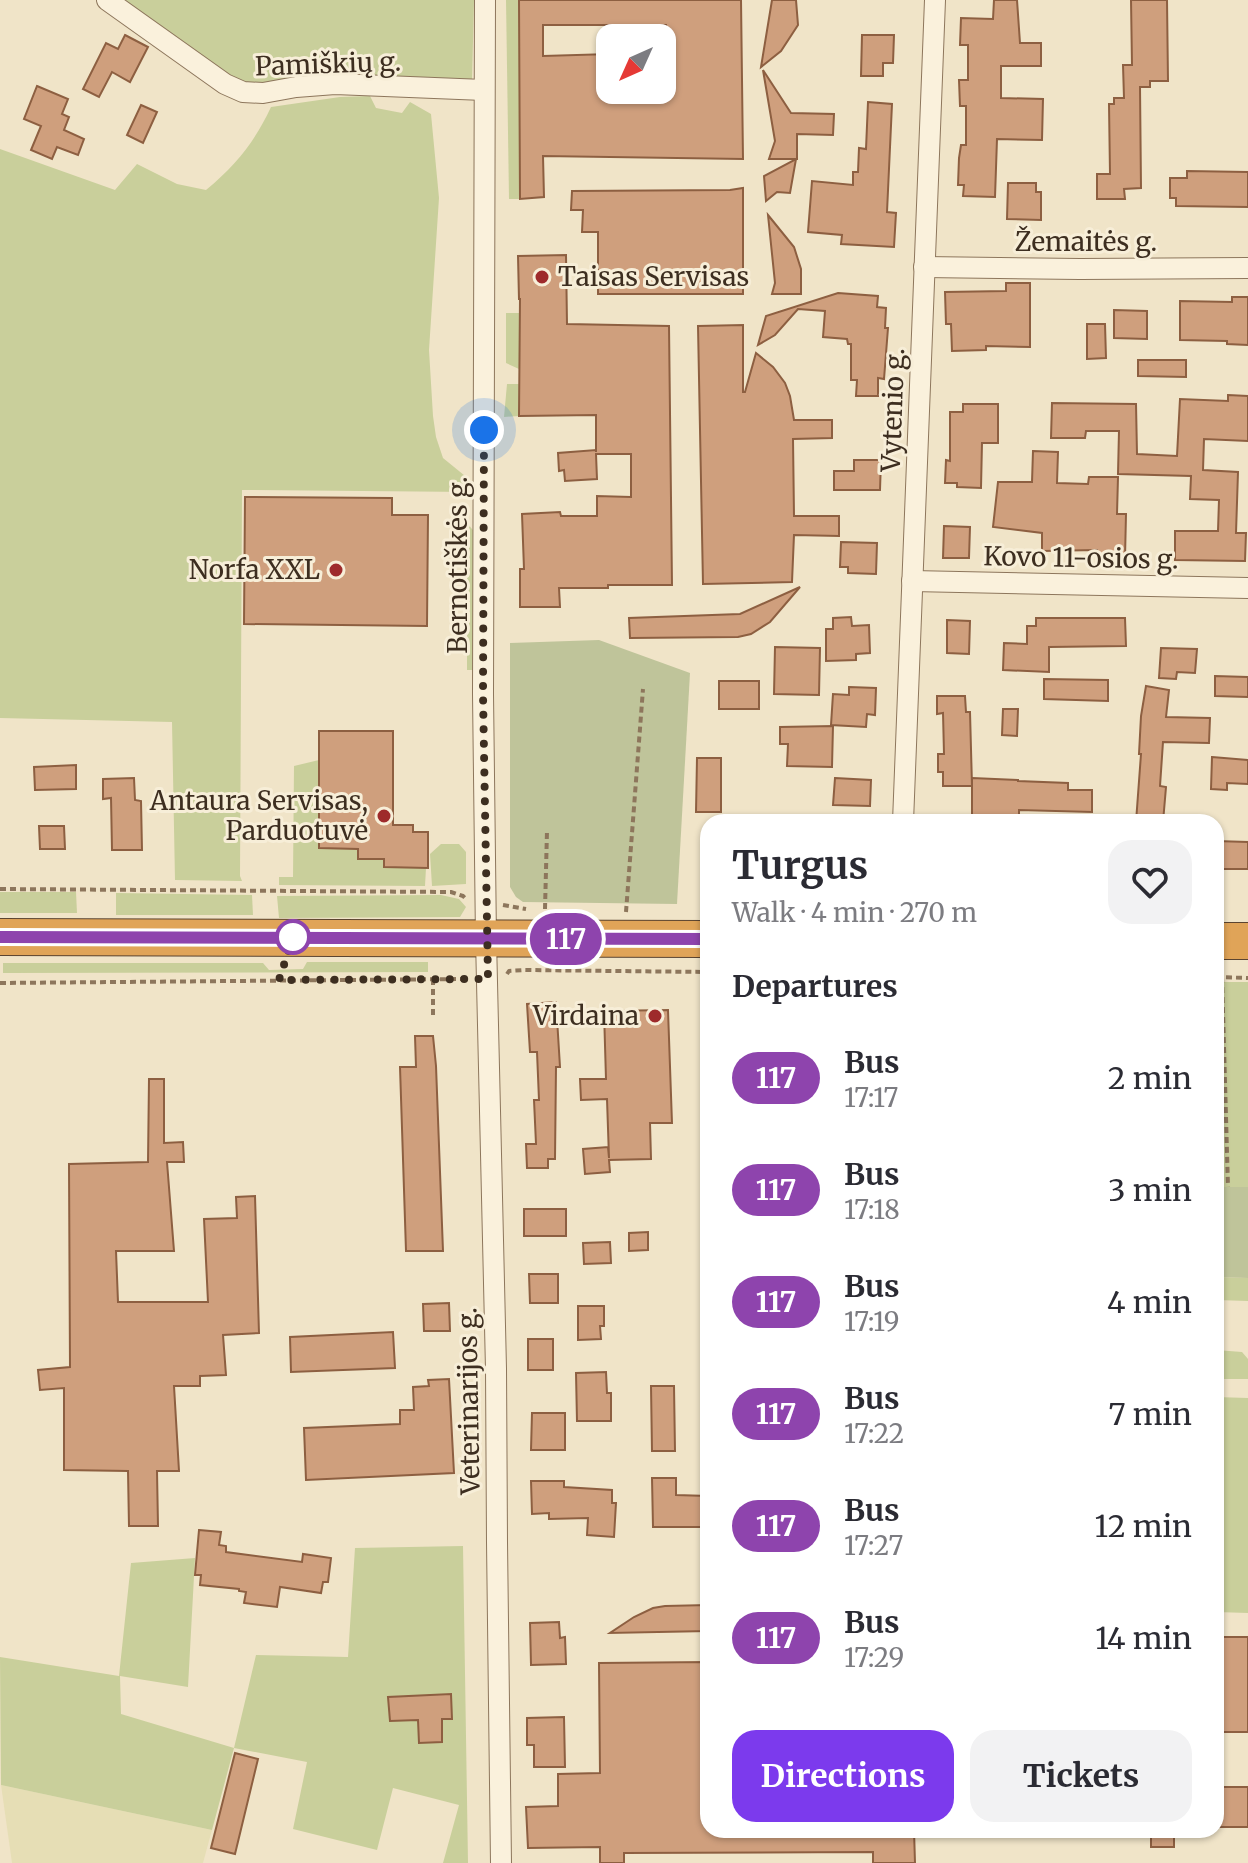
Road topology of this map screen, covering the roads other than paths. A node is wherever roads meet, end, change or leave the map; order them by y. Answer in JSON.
{"nodes":[{"id":1,"x":107,"y":0,"type":"edge"},
{"id":2,"x":485,"y":0,"type":"edge"},
{"id":3,"x":935,"y":0,"type":"edge"},
{"id":4,"x":484,"y":90,"type":"junction"},
{"id":5,"x":924,"y":267,"type":"junction"},
{"id":6,"x":1248,"y":268,"type":"edge"},
{"id":7,"x":912,"y":581,"type":"junction"},
{"id":8,"x":1248,"y":588,"type":"edge"},
{"id":9,"x":903,"y":814,"type":"edge"},
{"id":10,"x":486,"y":922,"type":"junction"},
{"id":11,"x":0,"y":937,"type":"edge"},
{"id":12,"x":700,"y":938,"type":"edge"},
{"id":13,"x":1224,"y":941,"type":"edge"},
{"id":14,"x":1248,"y":941,"type":"edge"},
{"id":15,"x":501,"y":1863,"type":"edge"}],
"edges":[{"from":1,"to":4,"type":"street","name":"Pamiškių g."},
{"from":2,"to":4,"type":"street","name":"Bernotiškės g."},
{"from":3,"to":5,"type":"street","name":"Vytenio g."},
{"from":4,"to":10,"type":"street","name":"Bernotiškės g."},
{"from":5,"to":6,"type":"street","name":"Žemaitės g."},
{"from":5,"to":7,"type":"street","name":"Vytenio g."},
{"from":7,"to":8,"type":"street","name":"Kovo 11-osios g."},
{"from":7,"to":9,"type":"street","name":"Vytenio g."},
{"from":10,"to":11,"type":"highway"},
{"from":10,"to":12,"type":"highway"},
{"from":10,"to":15,"type":"street","name":"Veterinarijos g."},
{"from":13,"to":14,"type":"highway"}]}
